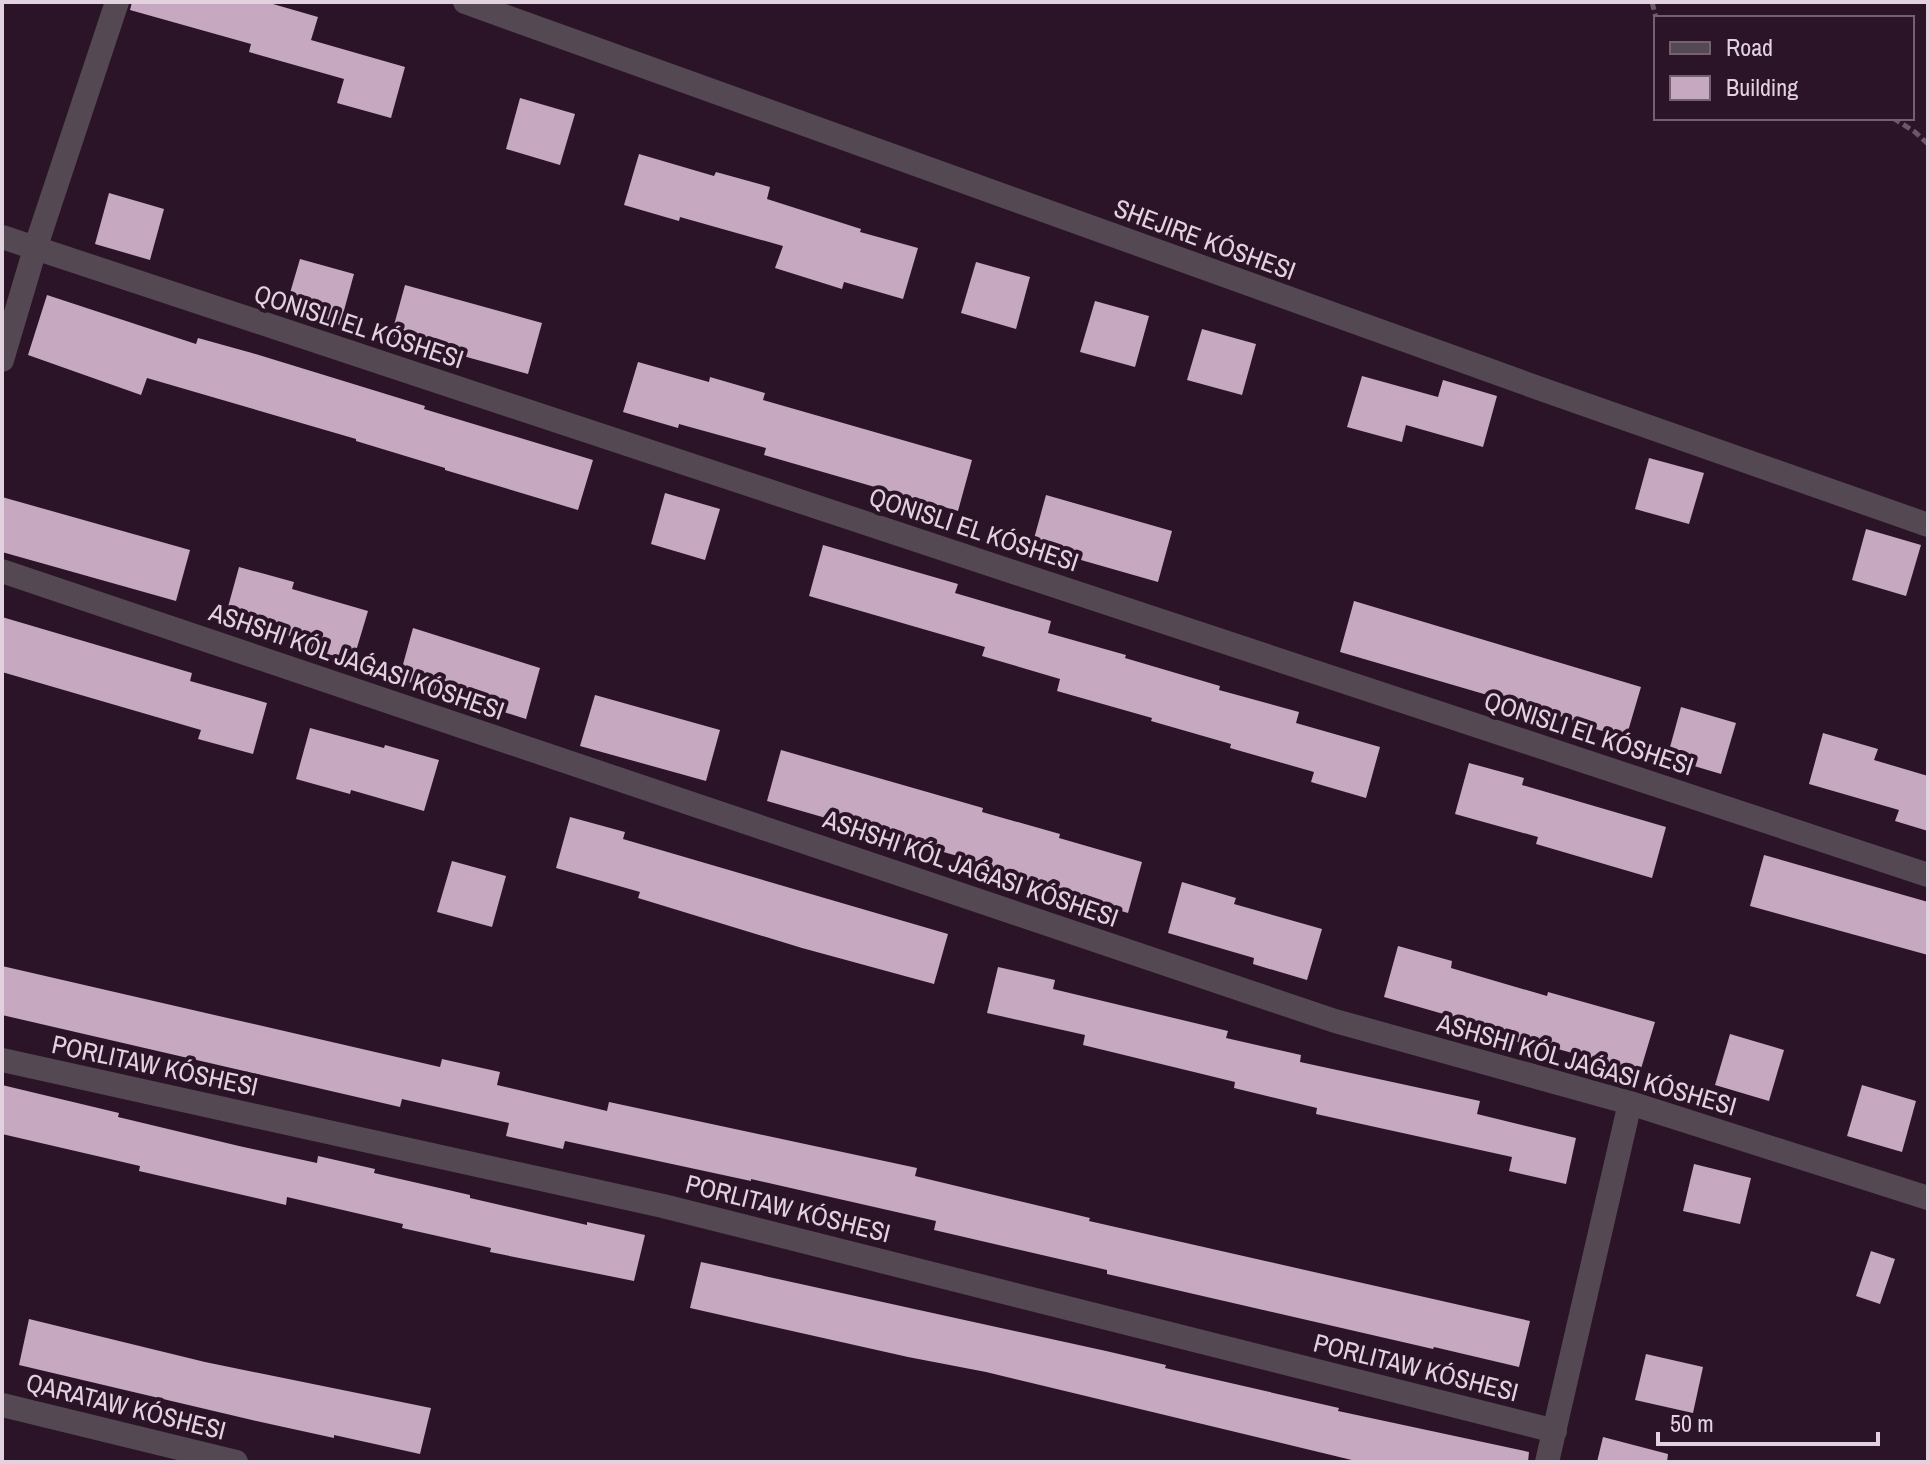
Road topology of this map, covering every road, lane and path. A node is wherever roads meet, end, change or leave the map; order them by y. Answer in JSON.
{"nodes":[{"id":1,"x":117,"y":2,"type":"edge"},
{"id":2,"x":465,"y":2,"type":"edge"},
{"id":3,"x":1896,"y":120,"type":"edge"},
{"id":4,"x":1928,"y":144,"type":"edge"},
{"id":5,"x":2,"y":237,"type":"edge"},
{"id":6,"x":35,"y":249,"type":"junction"},
{"id":7,"x":2,"y":360,"type":"edge"},
{"id":8,"x":1928,"y":525,"type":"edge"},
{"id":9,"x":2,"y":571,"type":"edge"},
{"id":10,"x":1928,"y":875,"type":"edge"},
{"id":11,"x":2,"y":1060,"type":"edge"},
{"id":12,"x":1630,"y":1103,"type":"junction"},
{"id":13,"x":1928,"y":1198,"type":"edge"},
{"id":14,"x":2,"y":1405,"type":"edge"},
{"id":15,"x":1555,"y":1431,"type":"junction"},
{"id":16,"x":236,"y":1462,"type":"edge"},
{"id":17,"x":1547,"y":1462,"type":"edge"}],
"edges":[{"from":1,"to":6,"type":"street"},
{"from":2,"to":8,"type":"street","name":"SHEJIRE KÓSHESI"},
{"from":3,"to":4,"type":"path"},
{"from":5,"to":6,"type":"street"},
{"from":6,"to":7,"type":"street"},
{"from":6,"to":10,"type":"street"},
{"from":9,"to":12,"type":"street"},
{"from":11,"to":15,"type":"street"},
{"from":12,"to":13,"type":"street"},
{"from":12,"to":15,"type":"street"},
{"from":14,"to":16,"type":"street","name":"QARATAW KÓSHESI"},
{"from":15,"to":17,"type":"street"}]}
